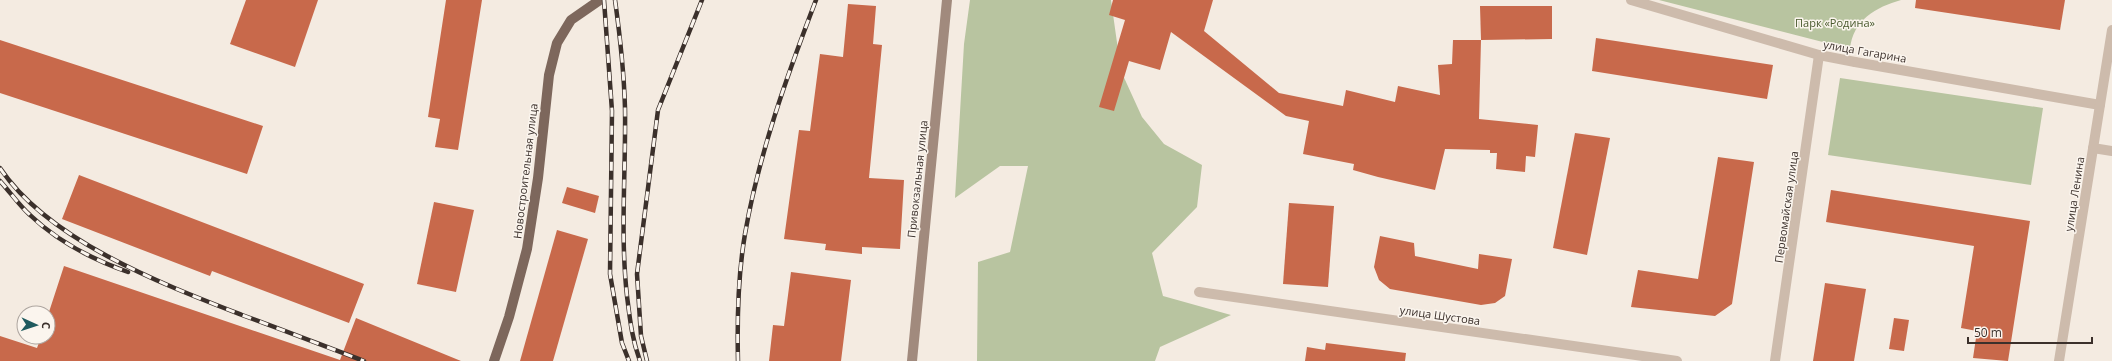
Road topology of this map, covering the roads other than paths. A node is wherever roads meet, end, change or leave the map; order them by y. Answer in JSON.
{"nodes":[{"id":1,"x":600,"y":0,"type":"edge"},
{"id":2,"x":947,"y":0,"type":"edge"},
{"id":3,"x":1631,"y":0,"type":"edge"},
{"id":4,"x":2112,"y":30,"type":"edge"},
{"id":5,"x":1819,"y":55,"type":"junction"},
{"id":6,"x":2100,"y":105,"type":"junction"},
{"id":7,"x":2093,"y":148,"type":"junction"},
{"id":8,"x":2112,"y":151,"type":"edge"},
{"id":9,"x":1199,"y":292,"type":"dead end"},
{"id":10,"x":494,"y":361,"type":"edge"},
{"id":11,"x":912,"y":361,"type":"edge"},
{"id":12,"x":1677,"y":361,"type":"edge"},
{"id":13,"x":1775,"y":361,"type":"edge"},
{"id":14,"x":2059,"y":361,"type":"edge"}],
"edges":[{"from":1,"to":10,"type":"main road","name":"Новостроительная улица"},
{"from":2,"to":11,"type":"main road","name":"Привокзальная улица"},
{"from":3,"to":5,"type":"street","name":"улица Гагарина"},
{"from":4,"to":6,"type":"street","name":"улица Ленина"},
{"from":5,"to":6,"type":"street","name":"улица Гагарина"},
{"from":5,"to":13,"type":"street","name":"Первомайская улица"},
{"from":6,"to":7,"type":"street","name":"улица Ленина"},
{"from":7,"to":8,"type":"street"},
{"from":7,"to":14,"type":"street","name":"улица Ленина"},
{"from":9,"to":12,"type":"street","name":"улица Шустова"}]}
